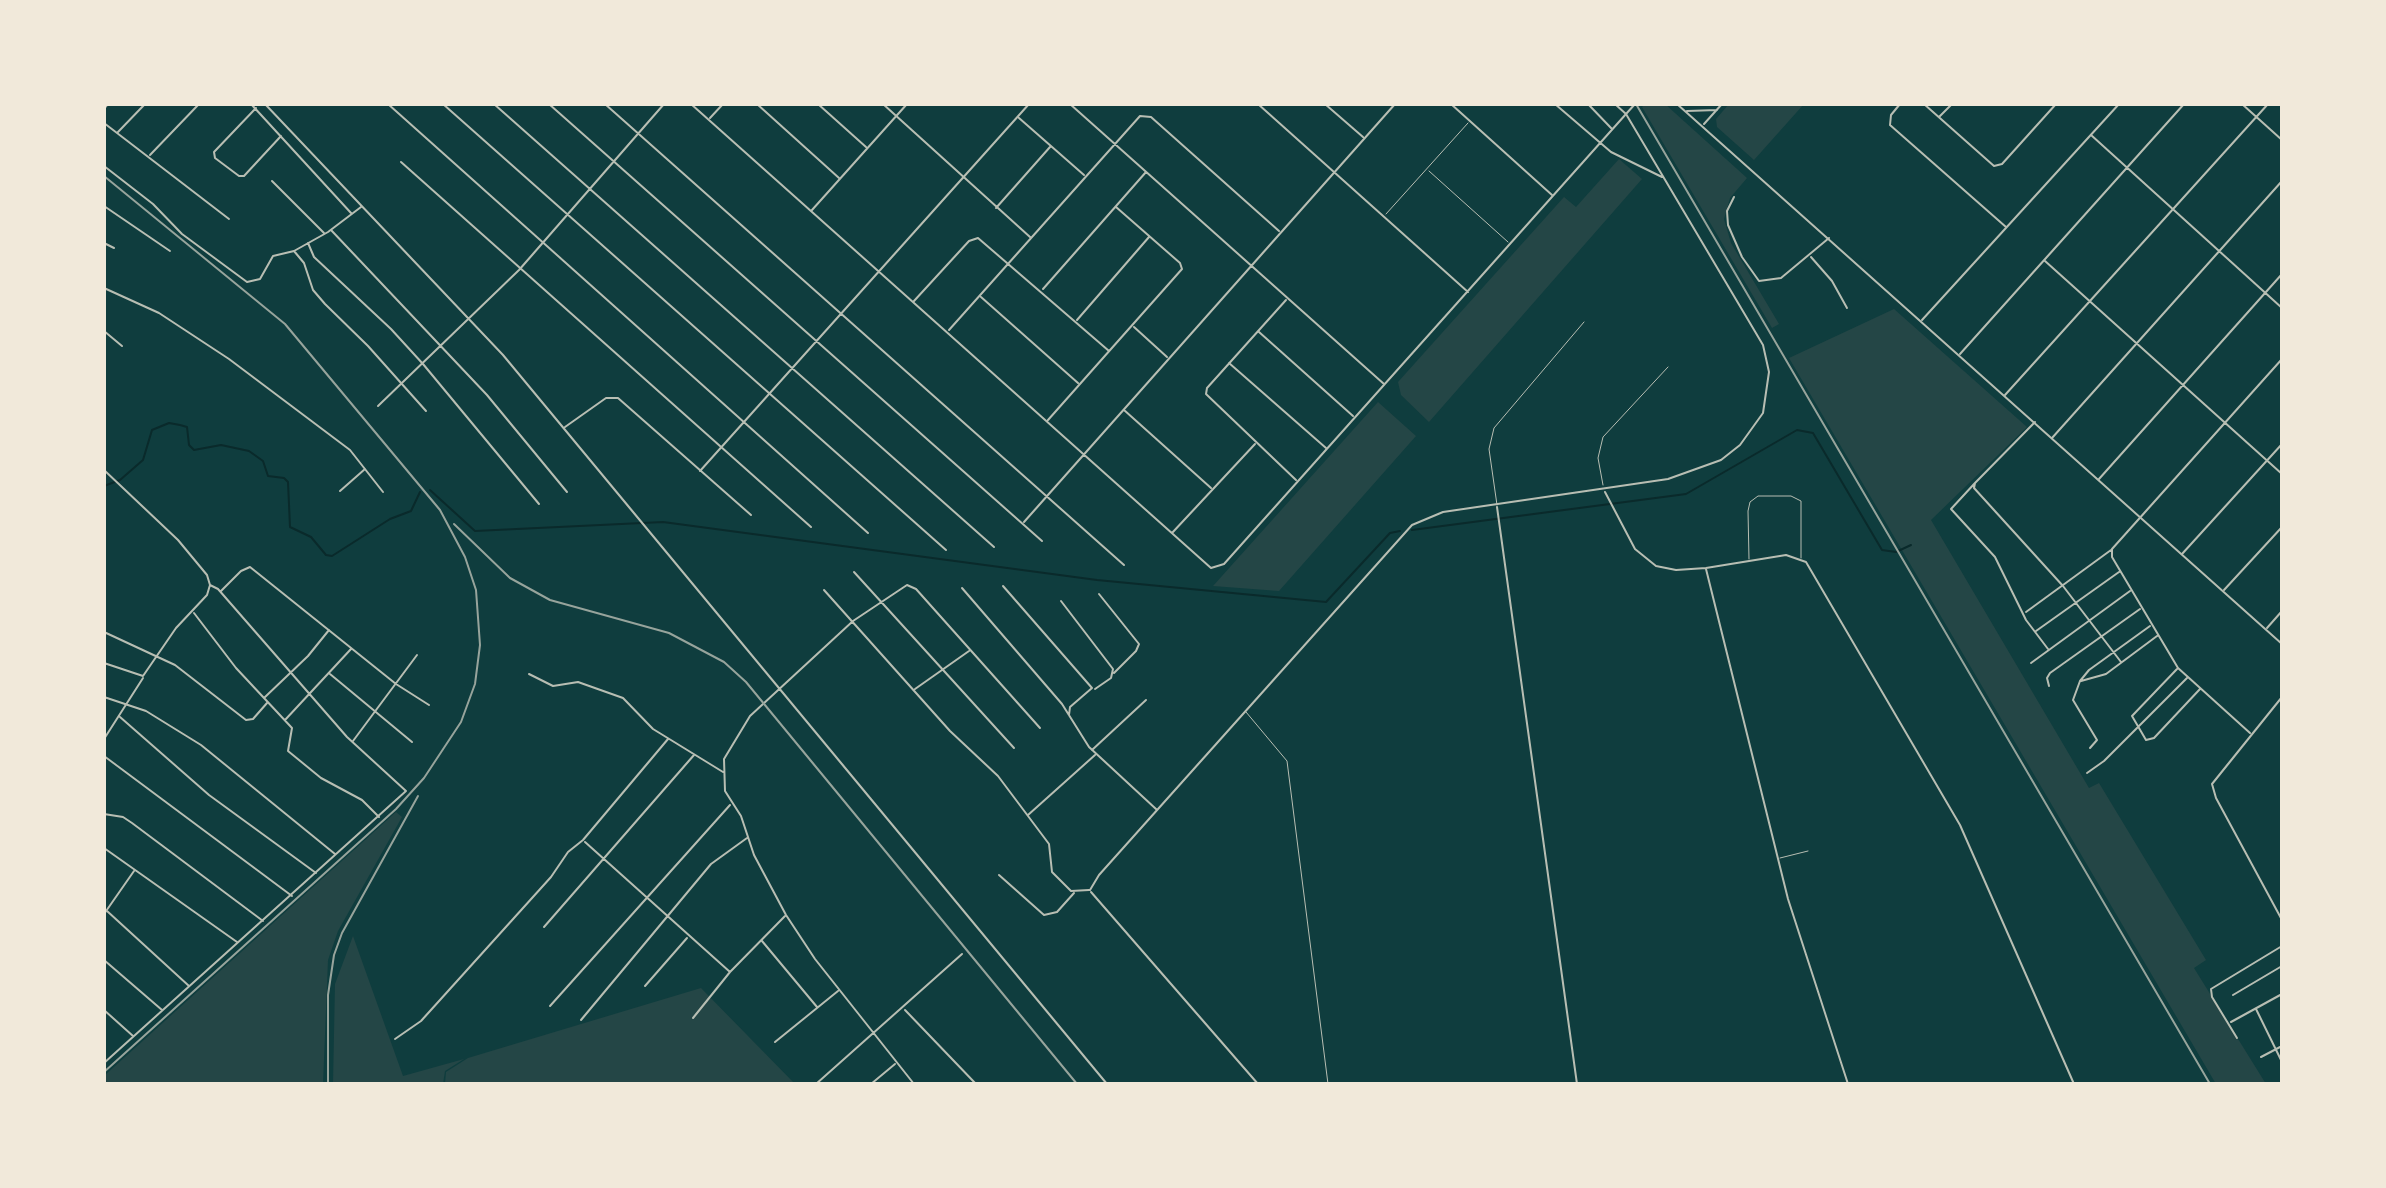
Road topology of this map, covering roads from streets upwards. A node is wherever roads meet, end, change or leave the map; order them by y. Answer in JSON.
{"nodes":[{"id":1,"x":108,"y":104,"type":"edge"},
{"id":2,"x":145,"y":104,"type":"edge"},
{"id":3,"x":199,"y":104,"type":"edge"},
{"id":4,"x":251,"y":104,"type":"edge"},
{"id":5,"x":265,"y":104,"type":"edge"},
{"id":6,"x":388,"y":104,"type":"edge"},
{"id":7,"x":443,"y":104,"type":"edge"},
{"id":8,"x":494,"y":104,"type":"edge"},
{"id":9,"x":549,"y":104,"type":"edge"},
{"id":10,"x":605,"y":104,"type":"edge"},
{"id":11,"x":664,"y":104,"type":"edge"},
{"id":12,"x":691,"y":104,"type":"edge"},
{"id":13,"x":723,"y":104,"type":"edge"},
{"id":14,"x":757,"y":104,"type":"edge"},
{"id":15,"x":818,"y":104,"type":"edge"},
{"id":16,"x":883,"y":104,"type":"edge"},
{"id":17,"x":907,"y":104,"type":"edge"},
{"id":18,"x":1029,"y":104,"type":"edge"},
{"id":19,"x":1070,"y":104,"type":"edge"},
{"id":20,"x":1258,"y":104,"type":"edge"},
{"id":21,"x":1325,"y":104,"type":"edge"},
{"id":22,"x":1451,"y":104,"type":"edge"},
{"id":23,"x":1555,"y":104,"type":"edge"},
{"id":24,"x":1588,"y":104,"type":"edge"},
{"id":25,"x":1615,"y":104,"type":"edge"},
{"id":26,"x":1635,"y":104,"type":"edge"},
{"id":27,"x":1677,"y":104,"type":"edge"},
{"id":28,"x":1722,"y":104,"type":"edge"},
{"id":29,"x":1900,"y":104,"type":"edge"},
{"id":30,"x":1924,"y":104,"type":"edge"},
{"id":31,"x":1952,"y":104,"type":"edge"},
{"id":32,"x":2056,"y":104,"type":"edge"},
{"id":33,"x":2119,"y":104,"type":"edge"},
{"id":34,"x":2184,"y":104,"type":"edge"},
{"id":35,"x":2242,"y":104,"type":"edge"},
{"id":36,"x":2268,"y":104,"type":"edge"},
{"id":37,"x":1392,"y":105,"type":"edge"},
{"id":38,"x":256,"y":108,"type":"junction"},
{"id":39,"x":104,"y":109,"type":"edge"},
{"id":40,"x":1685,"y":110,"type":"junction"},
{"id":41,"x":1717,"y":110,"type":"junction"},
{"id":42,"x":1626,"y":114,"type":"junction"},
{"id":43,"x":896,"y":116,"type":"junction"},
{"id":44,"x":1018,"y":117,"type":"junction"},
{"id":45,"x":1939,"y":117,"type":"junction"},
{"id":46,"x":2257,"y":117,"type":"junction"},
{"id":47,"x":709,"y":119,"type":"junction"},
{"id":48,"x":104,"y":123,"type":"edge"},
{"id":49,"x":1703,"y":125,"type":"junction"},
{"id":50,"x":1613,"y":129,"type":"junction"},
{"id":51,"x":117,"y":133,"type":"junction"},
{"id":52,"x":639,"y":134,"type":"junction"},
{"id":53,"x":2091,"y":135,"type":"junction"},
{"id":54,"x":281,"y":136,"type":"junction"},
{"id":55,"x":1364,"y":138,"type":"junction"},
{"id":56,"x":2282,"y":140,"type":"edge"},
{"id":57,"x":1115,"y":144,"type":"junction"},
{"id":58,"x":1600,"y":145,"type":"junction"},
{"id":59,"x":1051,"y":146,"type":"junction"},
{"id":60,"x":867,"y":148,"type":"junction"},
{"id":61,"x":148,"y":157,"type":"junction"},
{"id":62,"x":401,"y":162,"type":"dead end"},
{"id":63,"x":615,"y":162,"type":"junction"},
{"id":64,"x":104,"y":166,"type":"edge"},
{"id":65,"x":2127,"y":167,"type":"junction"},
{"id":66,"x":1146,"y":172,"type":"junction"},
{"id":67,"x":1335,"y":172,"type":"junction"},
{"id":68,"x":1085,"y":176,"type":"junction"},
{"id":69,"x":839,"y":178,"type":"junction"},
{"id":70,"x":964,"y":178,"type":"junction"},
{"id":71,"x":1664,"y":178,"type":"junction"},
{"id":72,"x":272,"y":181,"type":"dead end"},
{"id":73,"x":2282,"y":181,"type":"edge"},
{"id":74,"x":590,"y":190,"type":"junction"},
{"id":75,"x":1553,"y":196,"type":"junction"},
{"id":76,"x":1734,"y":197,"type":"dead end"},
{"id":77,"x":104,"y":206,"type":"edge"},
{"id":78,"x":362,"y":206,"type":"junction"},
{"id":79,"x":1116,"y":207,"type":"junction"},
{"id":80,"x":996,"y":208,"type":"junction"},
{"id":81,"x":2174,"y":209,"type":"junction"},
{"id":82,"x":812,"y":211,"type":"junction"},
{"id":83,"x":351,"y":214,"type":"junction"},
{"id":84,"x":567,"y":215,"type":"junction"},
{"id":85,"x":229,"y":219,"type":"dead end"},
{"id":86,"x":2007,"y":229,"type":"junction"},
{"id":87,"x":331,"y":230,"type":"junction"},
{"id":88,"x":1279,"y":232,"type":"junction"},
{"id":89,"x":325,"y":234,"type":"junction"},
{"id":90,"x":1149,"y":236,"type":"junction"},
{"id":91,"x":1030,"y":237,"type":"junction"},
{"id":92,"x":1829,"y":238,"type":"junction"},
{"id":93,"x":543,"y":242,"type":"junction"},
{"id":94,"x":104,"y":243,"type":"edge"},
{"id":95,"x":308,"y":243,"type":"junction"},
{"id":96,"x":114,"y":248,"type":"dead end"},
{"id":97,"x":170,"y":251,"type":"dead end"},
{"id":98,"x":294,"y":251,"type":"junction"},
{"id":99,"x":2220,"y":252,"type":"junction"},
{"id":100,"x":1810,"y":256,"type":"junction"},
{"id":101,"x":2044,"y":260,"type":"junction"},
{"id":102,"x":1009,"y":261,"type":"junction"},
{"id":103,"x":1250,"y":264,"type":"junction"},
{"id":104,"x":519,"y":270,"type":"junction"},
{"id":105,"x":879,"y":270,"type":"junction"},
{"id":106,"x":2282,"y":274,"type":"edge"},
{"id":107,"x":104,"y":288,"type":"edge"},
{"id":108,"x":1042,"y":290,"type":"junction"},
{"id":109,"x":1468,"y":292,"type":"junction"},
{"id":110,"x":2265,"y":293,"type":"junction"},
{"id":111,"x":980,"y":296,"type":"junction"},
{"id":112,"x":1287,"y":299,"type":"junction"},
{"id":113,"x":914,"y":302,"type":"junction"},
{"id":114,"x":2090,"y":302,"type":"junction"},
{"id":115,"x":1847,"y":308,"type":"dead end"},
{"id":116,"x":2282,"y":308,"type":"edge"},
{"id":117,"x":840,"y":313,"type":"junction"},
{"id":118,"x":470,"y":320,"type":"junction"},
{"id":119,"x":1076,"y":320,"type":"junction"},
{"id":120,"x":1922,"y":320,"type":"junction"},
{"id":121,"x":1133,"y":326,"type":"junction"},
{"id":122,"x":104,"y":331,"type":"edge"},
{"id":123,"x":1259,"y":331,"type":"junction"},
{"id":124,"x":947,"y":332,"type":"junction"},
{"id":125,"x":815,"y":341,"type":"junction"},
{"id":126,"x":2136,"y":343,"type":"junction"},
{"id":127,"x":122,"y":346,"type":"dead end"},
{"id":128,"x":443,"y":346,"type":"junction"},
{"id":129,"x":1109,"y":351,"type":"junction"},
{"id":130,"x":1960,"y":354,"type":"junction"},
{"id":131,"x":1167,"y":357,"type":"junction"},
{"id":132,"x":2282,"y":359,"type":"edge"},
{"id":133,"x":1229,"y":363,"type":"junction"},
{"id":134,"x":423,"y":364,"type":"junction"},
{"id":135,"x":792,"y":366,"type":"junction"},
{"id":136,"x":402,"y":384,"type":"junction"},
{"id":137,"x":1079,"y":384,"type":"junction"},
{"id":138,"x":1385,"y":385,"type":"junction"},
{"id":139,"x":2183,"y":385,"type":"junction"},
{"id":140,"x":769,"y":394,"type":"junction"},
{"id":141,"x":2005,"y":396,"type":"junction"},
{"id":142,"x":378,"y":406,"type":"dead end"},
{"id":143,"x":1123,"y":408,"type":"junction"},
{"id":144,"x":426,"y":411,"type":"dead end"},
{"id":145,"x":1354,"y":418,"type":"junction"},
{"id":146,"x":746,"y":420,"type":"junction"},
{"id":147,"x":1047,"y":421,"type":"junction"},
{"id":148,"x":2035,"y":422,"type":"junction"},
{"id":149,"x":2225,"y":423,"type":"junction"},
{"id":150,"x":564,"y":428,"type":"junction"},
{"id":151,"x":2052,"y":438,"type":"junction"},
{"id":152,"x":1255,"y":443,"type":"junction"},
{"id":153,"x":2282,"y":444,"type":"edge"},
{"id":154,"x":721,"y":447,"type":"junction"},
{"id":155,"x":1327,"y":449,"type":"junction"},
{"id":156,"x":1082,"y":453,"type":"junction"},
{"id":157,"x":2267,"y":460,"type":"junction"},
{"id":158,"x":366,"y":468,"type":"junction"},
{"id":159,"x":104,"y":470,"type":"edge"},
{"id":160,"x":700,"y":471,"type":"junction"},
{"id":161,"x":2282,"y":474,"type":"edge"},
{"id":162,"x":2099,"y":479,"type":"junction"},
{"id":163,"x":1297,"y":481,"type":"junction"},
{"id":164,"x":1975,"y":483,"type":"junction"},
{"id":165,"x":1212,"y":489,"type":"junction"},
{"id":166,"x":340,"y":491,"type":"dead end"},
{"id":167,"x":1604,"y":491,"type":"junction"},
{"id":168,"x":383,"y":492,"type":"dead end"},
{"id":169,"x":567,"y":492,"type":"dead end"},
{"id":170,"x":1047,"y":494,"type":"junction"},
{"id":171,"x":539,"y":504,"type":"dead end"},
{"id":172,"x":1497,"y":505,"type":"junction"},
{"id":173,"x":751,"y":515,"type":"dead end"},
{"id":174,"x":2141,"y":516,"type":"junction"},
{"id":175,"x":1023,"y":523,"type":"junction"},
{"id":176,"x":811,"y":527,"type":"dead end"},
{"id":177,"x":2282,"y":527,"type":"edge"},
{"id":178,"x":868,"y":533,"type":"dead end"},
{"id":179,"x":1172,"y":534,"type":"junction"},
{"id":180,"x":1042,"y":541,"type":"dead end"},
{"id":181,"x":994,"y":547,"type":"dead end"},
{"id":182,"x":2112,"y":549,"type":"junction"},
{"id":183,"x":946,"y":550,"type":"dead end"},
{"id":184,"x":2182,"y":554,"type":"junction"},
{"id":185,"x":1124,"y":565,"type":"dead end"},
{"id":186,"x":1706,"y":568,"type":"junction"},
{"id":187,"x":854,"y":572,"type":"dead end"},
{"id":188,"x":2120,"y":572,"type":"junction"},
{"id":189,"x":210,"y":585,"type":"junction"},
{"id":190,"x":1003,"y":586,"type":"dead end"},
{"id":191,"x":2063,"y":586,"type":"junction"},
{"id":192,"x":962,"y":588,"type":"dead end"},
{"id":193,"x":824,"y":590,"type":"dead end"},
{"id":194,"x":2131,"y":590,"type":"junction"},
{"id":195,"x":2223,"y":591,"type":"junction"},
{"id":196,"x":220,"y":592,"type":"junction"},
{"id":197,"x":1099,"y":594,"type":"dead end"},
{"id":198,"x":881,"y":600,"type":"junction"},
{"id":199,"x":1061,"y":601,"type":"dead end"},
{"id":200,"x":2076,"y":603,"type":"junction"},
{"id":201,"x":2141,"y":608,"type":"junction"},
{"id":202,"x":2282,"y":611,"type":"edge"},
{"id":203,"x":193,"y":612,"type":"junction"},
{"id":204,"x":2024,"y":613,"type":"junction"},
{"id":205,"x":2088,"y":619,"type":"junction"},
{"id":206,"x":853,"y":621,"type":"junction"},
{"id":207,"x":2151,"y":625,"type":"junction"},
{"id":208,"x":2266,"y":629,"type":"junction"},
{"id":209,"x":329,"y":630,"type":"junction"},
{"id":210,"x":104,"y":632,"type":"edge"},
{"id":211,"x":2035,"y":632,"type":"junction"},
{"id":212,"x":2100,"y":635,"type":"junction"},
{"id":213,"x":2158,"y":636,"type":"junction"},
{"id":214,"x":2282,"y":644,"type":"edge"},
{"id":215,"x":353,"y":647,"type":"junction"},
{"id":216,"x":2048,"y":649,"type":"junction"},
{"id":217,"x":971,"y":650,"type":"junction"},
{"id":218,"x":2113,"y":652,"type":"junction"},
{"id":219,"x":157,"y":655,"type":"junction"},
{"id":220,"x":417,"y":655,"type":"dead end"},
{"id":221,"x":2121,"y":662,"type":"junction"},
{"id":222,"x":104,"y":663,"type":"edge"},
{"id":223,"x":2031,"y":663,"type":"dead end"},
{"id":224,"x":2178,"y":668,"type":"junction"},
{"id":225,"x":941,"y":669,"type":"junction"},
{"id":226,"x":1113,"y":673,"type":"junction"},
{"id":227,"x":291,"y":674,"type":"junction"},
{"id":228,"x":330,"y":674,"type":"junction"},
{"id":229,"x":529,"y":674,"type":"dead end"},
{"id":230,"x":143,"y":676,"type":"junction"},
{"id":231,"x":2187,"y":677,"type":"junction"},
{"id":232,"x":2080,"y":681,"type":"junction"},
{"id":233,"x":396,"y":684,"type":"junction"},
{"id":234,"x":2049,"y":686,"type":"dead end"},
{"id":235,"x":779,"y":688,"type":"junction"},
{"id":236,"x":2200,"y":688,"type":"junction"},
{"id":237,"x":914,"y":690,"type":"junction"},
{"id":238,"x":1093,"y":691,"type":"junction"},
{"id":239,"x":310,"y":695,"type":"junction"},
{"id":240,"x":104,"y":697,"type":"edge"},
{"id":241,"x":2282,"y":697,"type":"edge"},
{"id":242,"x":264,"y":698,"type":"junction"},
{"id":243,"x":1146,"y":700,"type":"dead end"},
{"id":244,"x":268,"y":703,"type":"junction"},
{"id":245,"x":128,"y":704,"type":"junction"},
{"id":246,"x":429,"y":705,"type":"dead end"},
{"id":247,"x":375,"y":712,"type":"junction"},
{"id":248,"x":1069,"y":716,"type":"junction"},
{"id":249,"x":120,"y":717,"type":"junction"},
{"id":250,"x":284,"y":721,"type":"junction"},
{"id":251,"x":1040,"y":728,"type":"dead end"},
{"id":252,"x":2138,"y":728,"type":"junction"},
{"id":253,"x":2250,"y":733,"type":"junction"},
{"id":254,"x":104,"y":737,"type":"edge"},
{"id":255,"x":668,"y":739,"type":"junction"},
{"id":256,"x":352,"y":742,"type":"junction"},
{"id":257,"x":412,"y":742,"type":"dead end"},
{"id":258,"x":1014,"y":748,"type":"dead end"},
{"id":259,"x":2090,"y":748,"type":"dead end"},
{"id":260,"x":1092,"y":750,"type":"junction"},
{"id":261,"x":1096,"y":754,"type":"junction"},
{"id":262,"x":694,"y":755,"type":"junction"},
{"id":263,"x":104,"y":756,"type":"edge"},
{"id":264,"x":724,"y":772,"type":"junction"},
{"id":265,"x":2087,"y":773,"type":"dead end"},
{"id":266,"x":731,"y":804,"type":"junction"},
{"id":267,"x":1157,"y":810,"type":"junction"},
{"id":268,"x":104,"y":814,"type":"edge"},
{"id":269,"x":1028,"y":815,"type":"junction"},
{"id":270,"x":379,"y":817,"type":"junction"},
{"id":271,"x":748,"y":838,"type":"junction"},
{"id":272,"x":583,"y":840,"type":"junction"},
{"id":273,"x":104,"y":848,"type":"edge"},
{"id":274,"x":336,"y":856,"type":"junction"},
{"id":275,"x":602,"y":862,"type":"junction"},
{"id":276,"x":135,"y":871,"type":"junction"},
{"id":277,"x":316,"y":874,"type":"junction"},
{"id":278,"x":999,"y":875,"type":"dead end"},
{"id":279,"x":1090,"y":890,"type":"junction"},
{"id":280,"x":1075,"y":892,"type":"junction"},
{"id":281,"x":292,"y":896,"type":"junction"},
{"id":282,"x":645,"y":899,"type":"junction"},
{"id":283,"x":105,"y":912,"type":"edge"},
{"id":284,"x":786,"y":915,"type":"junction"},
{"id":285,"x":665,"y":917,"type":"junction"},
{"id":286,"x":2282,"y":920,"type":"edge"},
{"id":287,"x":263,"y":921,"type":"junction"},
{"id":288,"x":544,"y":927,"type":"dead end"},
{"id":289,"x":688,"y":937,"type":"junction"},
{"id":290,"x":760,"y":939,"type":"junction"},
{"id":291,"x":239,"y":943,"type":"junction"},
{"id":292,"x":2282,"y":946,"type":"edge"},
{"id":293,"x":962,"y":954,"type":"dead end"},
{"id":294,"x":104,"y":960,"type":"edge"},
{"id":295,"x":2282,"y":966,"type":"edge"},
{"id":296,"x":730,"y":972,"type":"junction"},
{"id":297,"x":645,"y":986,"type":"dead end"},
{"id":298,"x":190,"y":987,"type":"junction"},
{"id":299,"x":839,"y":990,"type":"junction"},
{"id":300,"x":2282,"y":994,"type":"edge"},
{"id":301,"x":2233,"y":995,"type":"dead end"},
{"id":302,"x":550,"y":1006,"type":"dead end"},
{"id":303,"x":817,"y":1007,"type":"junction"},
{"id":304,"x":903,"y":1009,"type":"junction"},
{"id":305,"x":2256,"y":1009,"type":"junction"},
{"id":306,"x":104,"y":1010,"type":"edge"},
{"id":307,"x":163,"y":1011,"type":"junction"},
{"id":308,"x":693,"y":1018,"type":"dead end"},
{"id":309,"x":581,"y":1020,"type":"dead end"},
{"id":310,"x":2230,"y":1023,"type":"junction"},
{"id":311,"x":873,"y":1034,"type":"junction"},
{"id":312,"x":134,"y":1037,"type":"junction"},
{"id":313,"x":2237,"y":1038,"type":"dead end"},
{"id":314,"x":395,"y":1039,"type":"dead end"},
{"id":315,"x":775,"y":1042,"type":"dead end"},
{"id":316,"x":2282,"y":1046,"type":"edge"},
{"id":317,"x":2276,"y":1049,"type":"junction"},
{"id":318,"x":2261,"y":1057,"type":"dead end"},
{"id":319,"x":2282,"y":1062,"type":"edge"},
{"id":320,"x":104,"y":1063,"type":"edge"},
{"id":321,"x":895,"y":1063,"type":"junction"},
{"id":322,"x":816,"y":1084,"type":"edge"},
{"id":323,"x":871,"y":1084,"type":"edge"},
{"id":324,"x":914,"y":1084,"type":"edge"},
{"id":325,"x":976,"y":1084,"type":"edge"},
{"id":326,"x":1107,"y":1084,"type":"edge"},
{"id":327,"x":1258,"y":1084,"type":"edge"},
{"id":328,"x":1577,"y":1084,"type":"edge"},
{"id":329,"x":1848,"y":1084,"type":"edge"},
{"id":330,"x":2074,"y":1084,"type":"edge"}],
"edges":[{"from":1,"to":39,"type":"street"},
{"from":2,"to":51,"type":"street"},
{"from":3,"to":61,"type":"street"},
{"from":4,"to":38,"type":"street"},
{"from":5,"to":78,"type":"street"},
{"from":6,"to":93,"type":"street"},
{"from":7,"to":84,"type":"street"},
{"from":8,"to":74,"type":"street"},
{"from":9,"to":63,"type":"street"},
{"from":10,"to":52,"type":"street"},
{"from":11,"to":52,"type":"street"},
{"from":12,"to":47,"type":"street"},
{"from":13,"to":47,"type":"street"},
{"from":14,"to":69,"type":"street"},
{"from":15,"to":60,"type":"street"},
{"from":16,"to":43,"type":"street"},
{"from":17,"to":43,"type":"street"},
{"from":18,"to":44,"type":"street"},
{"from":19,"to":57,"type":"street"},
{"from":20,"to":67,"type":"street"},
{"from":21,"to":55,"type":"street"},
{"from":22,"to":75,"type":"street"},
{"from":23,"to":58,"type":"street"},
{"from":24,"to":50,"type":"street"},
{"from":25,"to":42,"type":"street"},
{"from":26,"to":42,"type":"street"},
{"from":27,"to":40,"type":"street"},
{"from":28,"to":41,"type":"street"},
{"from":29,"to":86,"type":"street"},
{"from":30,"to":45,"type":"street"},
{"from":31,"to":45,"type":"street"},
{"from":32,"to":45,"type":"street"},
{"from":33,"to":53,"type":"street"},
{"from":34,"to":65,"type":"street"},
{"from":35,"to":46,"type":"street"},
{"from":36,"to":46,"type":"street"},
{"from":37,"to":55,"type":"street"},
{"from":38,"to":54,"type":"street"},
{"from":38,"to":54,"type":"street"},
{"from":40,"to":41,"type":"street"},
{"from":40,"to":49,"type":"street"},
{"from":41,"to":49,"type":"street"},
{"from":42,"to":50,"type":"street"},
{"from":42,"to":71,"type":"street"},
{"from":43,"to":60,"type":"street"},
{"from":43,"to":70,"type":"street"},
{"from":44,"to":59,"type":"street"},
{"from":44,"to":70,"type":"street"},
{"from":46,"to":56,"type":"street"},
{"from":46,"to":81,"type":"street"},
{"from":47,"to":82,"type":"street"},
{"from":48,"to":51,"type":"street"},
{"from":49,"to":92,"type":"street"},
{"from":50,"to":58,"type":"street"},
{"from":51,"to":61,"type":"street"},
{"from":52,"to":63,"type":"street"},
{"from":52,"to":117,"type":"street"},
{"from":53,"to":65,"type":"street"},
{"from":53,"to":86,"type":"street"},
{"from":54,"to":83,"type":"street"},
{"from":55,"to":67,"type":"street"},
{"from":57,"to":66,"type":"street"},
{"from":57,"to":68,"type":"street"},
{"from":57,"to":88,"type":"street"},
{"from":58,"to":71,"type":"street"},
{"from":58,"to":75,"type":"street"},
{"from":59,"to":68,"type":"street"},
{"from":59,"to":80,"type":"street"},
{"from":60,"to":69,"type":"street"},
{"from":61,"to":85,"type":"street"},
{"from":62,"to":104,"type":"street"},
{"from":63,"to":74,"type":"street"},
{"from":63,"to":125,"type":"street"},
{"from":64,"to":98,"type":"street"},
{"from":65,"to":81,"type":"street"},
{"from":65,"to":101,"type":"street"},
{"from":66,"to":79,"type":"street"},
{"from":66,"to":103,"type":"street"},
{"from":67,"to":88,"type":"street"},
{"from":67,"to":109,"type":"street"},
{"from":68,"to":91,"type":"street"},
{"from":69,"to":82,"type":"street"},
{"from":70,"to":80,"type":"street"},
{"from":70,"to":105,"type":"street"},
{"from":71,"to":167,"type":"street"},
{"from":72,"to":89,"type":"street"},
{"from":73,"to":99,"type":"street"},
{"from":74,"to":84,"type":"street"},
{"from":74,"to":135,"type":"street"},
{"from":75,"to":109,"type":"street"},
{"from":76,"to":100,"type":"street"},
{"from":77,"to":97,"type":"street"},
{"from":78,"to":83,"type":"street"},
{"from":78,"to":118,"type":"street"},
{"from":79,"to":90,"type":"street"},
{"from":79,"to":108,"type":"street"},
{"from":80,"to":91,"type":"street"},
{"from":81,"to":99,"type":"street"},
{"from":81,"to":114,"type":"street"},
{"from":82,"to":105,"type":"street"},
{"from":83,"to":87,"type":"street"},
{"from":84,"to":93,"type":"street"},
{"from":84,"to":140,"type":"street"},
{"from":86,"to":120,"type":"street"},
{"from":87,"to":89,"type":"street"},
{"from":87,"to":128,"type":"street"},
{"from":88,"to":103,"type":"street"},
{"from":89,"to":95,"type":"street"},
{"from":90,"to":119,"type":"street"},
{"from":90,"to":121,"type":"street"},
{"from":91,"to":102,"type":"street"},
{"from":92,"to":100,"type":"street"},
{"from":92,"to":120,"type":"street"},
{"from":93,"to":104,"type":"street"},
{"from":93,"to":146,"type":"street"},
{"from":94,"to":96,"type":"street"},
{"from":95,"to":98,"type":"street"},
{"from":95,"to":134,"type":"street"},
{"from":98,"to":136,"type":"street"},
{"from":99,"to":110,"type":"street"},
{"from":99,"to":126,"type":"street"},
{"from":100,"to":115,"type":"street"},
{"from":101,"to":114,"type":"street"},
{"from":101,"to":130,"type":"street"},
{"from":102,"to":108,"type":"street"},
{"from":102,"to":111,"type":"street"},
{"from":102,"to":113,"type":"street"},
{"from":103,"to":112,"type":"street"},
{"from":103,"to":131,"type":"street"},
{"from":104,"to":118,"type":"street"},
{"from":104,"to":154,"type":"street"},
{"from":105,"to":113,"type":"street"},
{"from":105,"to":117,"type":"street"},
{"from":106,"to":110,"type":"street"},
{"from":107,"to":158,"type":"street"},
{"from":108,"to":119,"type":"street"},
{"from":109,"to":138,"type":"street"},
{"from":110,"to":116,"type":"street"},
{"from":110,"to":139,"type":"street"},
{"from":111,"to":124,"type":"street"},
{"from":111,"to":137,"type":"street"},
{"from":112,"to":123,"type":"street"},
{"from":112,"to":138,"type":"street"},
{"from":113,"to":124,"type":"street"},
{"from":114,"to":126,"type":"street"},
{"from":114,"to":141,"type":"street"},
{"from":117,"to":125,"type":"street"},
{"from":117,"to":170,"type":"street"},
{"from":118,"to":128,"type":"street"},
{"from":118,"to":150,"type":"street"},
{"from":119,"to":129,"type":"street"},
{"from":120,"to":130,"type":"street"},
{"from":121,"to":129,"type":"street"},
{"from":121,"to":131,"type":"street"},
{"from":122,"to":127,"type":"street"},
{"from":123,"to":133,"type":"street"},
{"from":123,"to":145,"type":"street"},
{"from":124,"to":147,"type":"street"},
{"from":125,"to":135,"type":"street"},
{"from":125,"to":175,"type":"street"},
{"from":126,"to":139,"type":"street"},
{"from":126,"to":151,"type":"street"},
{"from":128,"to":134,"type":"street"},
{"from":128,"to":169,"type":"street"},
{"from":129,"to":137,"type":"street"},
{"from":130,"to":141,"type":"street"},
{"from":131,"to":143,"type":"street"},
{"from":132,"to":149,"type":"street"},
{"from":133,"to":152,"type":"street"},
{"from":133,"to":155,"type":"street"},
{"from":134,"to":136,"type":"street"},
{"from":134,"to":171,"type":"street"},
{"from":135,"to":140,"type":"street"},
{"from":135,"to":181,"type":"street"},
{"from":136,"to":142,"type":"street"},
{"from":136,"to":144,"type":"street"},
{"from":137,"to":147,"type":"street"},
{"from":138,"to":145,"type":"street"},
{"from":139,"to":149,"type":"street"},
{"from":139,"to":162,"type":"street"},
{"from":140,"to":146,"type":"street"},
{"from":140,"to":183,"type":"street"},
{"from":141,"to":148,"type":"street"},
{"from":143,"to":156,"type":"street"},
{"from":143,"to":165,"type":"street"},
{"from":145,"to":155,"type":"street"},
{"from":146,"to":154,"type":"street"},
{"from":146,"to":178,"type":"street"},
{"from":147,"to":156,"type":"street"},
{"from":148,"to":151,"type":"street"},
{"from":148,"to":164,"type":"street"},
{"from":149,"to":157,"type":"street"},
{"from":149,"to":174,"type":"street"},
{"from":150,"to":160,"type":"street"},
{"from":150,"to":235,"type":"street"},
{"from":151,"to":162,"type":"street"},
{"from":152,"to":163,"type":"street"},
{"from":152,"to":165,"type":"street"},
{"from":153,"to":157,"type":"street"},
{"from":154,"to":160,"type":"street"},
{"from":154,"to":176,"type":"street"},
{"from":155,"to":163,"type":"street"},
{"from":156,"to":170,"type":"street"},
{"from":156,"to":179,"type":"street"},
{"from":157,"to":161,"type":"street"},
{"from":157,"to":184,"type":"street"},
{"from":158,"to":166,"type":"street"},
{"from":158,"to":168,"type":"street"},
{"from":159,"to":189,"type":"street"},
{"from":160,"to":173,"type":"street"},
{"from":162,"to":174,"type":"street"},
{"from":163,"to":179,"type":"street"},
{"from":164,"to":191,"type":"street"},
{"from":164,"to":204,"type":"street"},
{"from":165,"to":179,"type":"street"},
{"from":167,"to":172,"type":"street"},
{"from":167,"to":186,"type":"street"},
{"from":170,"to":175,"type":"street"},
{"from":170,"to":185,"type":"street"},
{"from":172,"to":267,"type":"street"},
{"from":172,"to":328,"type":"street"},
{"from":174,"to":182,"type":"street"},
{"from":174,"to":184,"type":"street"},
{"from":175,"to":180,"type":"street"},
{"from":177,"to":195,"type":"street"},
{"from":182,"to":188,"type":"street"},
{"from":182,"to":191,"type":"street"},
{"from":184,"to":195,"type":"street"},
{"from":186,"to":329,"type":"street"},
{"from":186,"to":330,"type":"street"},
{"from":187,"to":198,"type":"street"},
{"from":188,"to":194,"type":"street"},
{"from":188,"to":200,"type":"street"},
{"from":189,"to":196,"type":"street"},
{"from":189,"to":203,"type":"street"},
{"from":190,"to":238,"type":"street"},
{"from":191,"to":200,"type":"street"},
{"from":191,"to":204,"type":"street"},
{"from":192,"to":248,"type":"street"},
{"from":193,"to":206,"type":"street"},
{"from":194,"to":201,"type":"street"},
{"from":194,"to":205,"type":"street"},
{"from":195,"to":208,"type":"street"},
{"from":196,"to":209,"type":"street"},
{"from":196,"to":227,"type":"street"},
{"from":197,"to":226,"type":"street"},
{"from":198,"to":206,"type":"street"},
{"from":198,"to":217,"type":"street"},
{"from":198,"to":225,"type":"street"},
{"from":199,"to":226,"type":"street"},
{"from":200,"to":205,"type":"street"},
{"from":200,"to":211,"type":"street"},
{"from":201,"to":207,"type":"street"},
{"from":201,"to":212,"type":"street"},
{"from":202,"to":208,"type":"street"},
{"from":203,"to":219,"type":"street"},
{"from":203,"to":242,"type":"street"},
{"from":204,"to":211,"type":"street"},
{"from":205,"to":212,"type":"street"},
{"from":205,"to":216,"type":"street"},
{"from":206,"to":235,"type":"street"},
{"from":206,"to":237,"type":"street"},
{"from":207,"to":213,"type":"street"},
{"from":207,"to":218,"type":"street"},
{"from":208,"to":214,"type":"street"},
{"from":209,"to":215,"type":"street"},
{"from":209,"to":227,"type":"street"},
{"from":210,"to":219,"type":"street"},
{"from":211,"to":216,"type":"street"},
{"from":212,"to":218,"type":"street"},
{"from":212,"to":234,"type":"street"},
{"from":213,"to":221,"type":"street"},
{"from":213,"to":224,"type":"street"},
{"from":215,"to":228,"type":"street"},
{"from":215,"to":233,"type":"street"},
{"from":216,"to":223,"type":"street"},
{"from":217,"to":225,"type":"street"},
{"from":217,"to":251,"type":"street"},
{"from":218,"to":221,"type":"street"},
{"from":218,"to":232,"type":"street"},
{"from":219,"to":230,"type":"street"},
{"from":219,"to":244,"type":"street"},
{"from":220,"to":233,"type":"street"},
{"from":221,"to":232,"type":"street"},
{"from":222,"to":230,"type":"street"},
{"from":224,"to":231,"type":"street"},
{"from":224,"to":252,"type":"street"},
{"from":225,"to":237,"type":"street"},
{"from":225,"to":258,"type":"street"},
{"from":226,"to":238,"type":"street"},
{"from":227,"to":239,"type":"street"},
{"from":227,"to":242,"type":"street"},
{"from":228,"to":239,"type":"street"},
{"from":228,"to":247,"type":"street"},
{"from":229,"to":255,"type":"street"},
{"from":230,"to":245,"type":"street"},
{"from":231,"to":236,"type":"street"},
{"from":231,"to":252,"type":"street"},
{"from":232,"to":259,"type":"street"},
{"from":233,"to":246,"type":"street"},
{"from":233,"to":247,"type":"street"},
{"from":235,"to":264,"type":"street"},
{"from":235,"to":326,"type":"street"},
{"from":236,"to":252,"type":"street"},
{"from":236,"to":253,"type":"street"},
{"from":237,"to":269,"type":"street"},
{"from":238,"to":248,"type":"street"},
{"from":239,"to":250,"type":"street"},
{"from":239,"to":256,"type":"street"},
{"from":240,"to":245,"type":"street"},
{"from":241,"to":253,"type":"street"},
{"from":242,"to":244,"type":"street"},
{"from":243,"to":260,"type":"street"},
{"from":244,"to":250,"type":"street"},
{"from":245,"to":249,"type":"street"},
{"from":245,"to":274,"type":"street"},
{"from":247,"to":256,"type":"street"},
{"from":247,"to":257,"type":"street"},
{"from":248,"to":260,"type":"street"},
{"from":249,"to":254,"type":"street"},
{"from":249,"to":277,"type":"street"},
{"from":250,"to":270,"type":"street"},
{"from":252,"to":265,"type":"street"},
{"from":253,"to":286,"type":"street"},
{"from":255,"to":262,"type":"street"},
{"from":255,"to":272,"type":"street"},
{"from":256,"to":270,"type":"street"},
{"from":260,"to":261,"type":"street"},
{"from":261,"to":267,"type":"street"},
{"from":261,"to":269,"type":"street"},
{"from":262,"to":264,"type":"street"},
{"from":262,"to":275,"type":"street"},
{"from":263,"to":281,"type":"street"},
{"from":264,"to":266,"type":"street"},
{"from":266,"to":271,"type":"street"},
{"from":266,"to":282,"type":"street"},
{"from":267,"to":279,"type":"street"},
{"from":268,"to":287,"type":"street"},
{"from":269,"to":280,"type":"street"},
{"from":270,"to":274,"type":"street"},
{"from":271,"to":284,"type":"street"},
{"from":271,"to":285,"type":"street"},
{"from":272,"to":275,"type":"street"},
{"from":272,"to":314,"type":"street"},
{"from":273,"to":276,"type":"street"},
{"from":274,"to":277,"type":"street"},
{"from":275,"to":282,"type":"street"},
{"from":275,"to":288,"type":"street"},
{"from":276,"to":283,"type":"street"},
{"from":276,"to":291,"type":"street"},
{"from":277,"to":281,"type":"street"},
{"from":278,"to":280,"type":"street"},
{"from":279,"to":280,"type":"street"},
{"from":279,"to":327,"type":"street"},
{"from":281,"to":287,"type":"street"},
{"from":282,"to":285,"type":"street"},
{"from":282,"to":302,"type":"street"},
{"from":283,"to":298,"type":"street"},
{"from":284,"to":290,"type":"street"},
{"from":284,"to":299,"type":"street"},
{"from":285,"to":289,"type":"street"},
{"from":285,"to":309,"type":"street"},
{"from":287,"to":291,"type":"street"},
{"from":289,"to":296,"type":"street"},
{"from":289,"to":297,"type":"street"},
{"from":290,"to":296,"type":"street"},
{"from":290,"to":303,"type":"street"},
{"from":291,"to":298,"type":"street"},
{"from":292,"to":310,"type":"street"},
{"from":293,"to":304,"type":"street"},
{"from":294,"to":307,"type":"street"},
{"from":295,"to":301,"type":"street"},
{"from":296,"to":308,"type":"street"},
{"from":298,"to":307,"type":"street"},
{"from":299,"to":303,"type":"street"},
{"from":299,"to":311,"type":"street"},
{"from":300,"to":305,"type":"street"},
{"from":303,"to":315,"type":"street"},
{"from":304,"to":311,"type":"street"},
{"from":304,"to":325,"type":"street"},
{"from":305,"to":310,"type":"street"},
{"from":305,"to":317,"type":"street"},
{"from":306,"to":312,"type":"street"},
{"from":307,"to":312,"type":"street"},
{"from":310,"to":313,"type":"street"},
{"from":311,"to":321,"type":"street"},
{"from":311,"to":322,"type":"street"},
{"from":312,"to":320,"type":"street"},
{"from":316,"to":317,"type":"street"},
{"from":317,"to":318,"type":"street"},
{"from":317,"to":319,"type":"street"},
{"from":321,"to":323,"type":"street"},
{"from":321,"to":324,"type":"street"}]}
